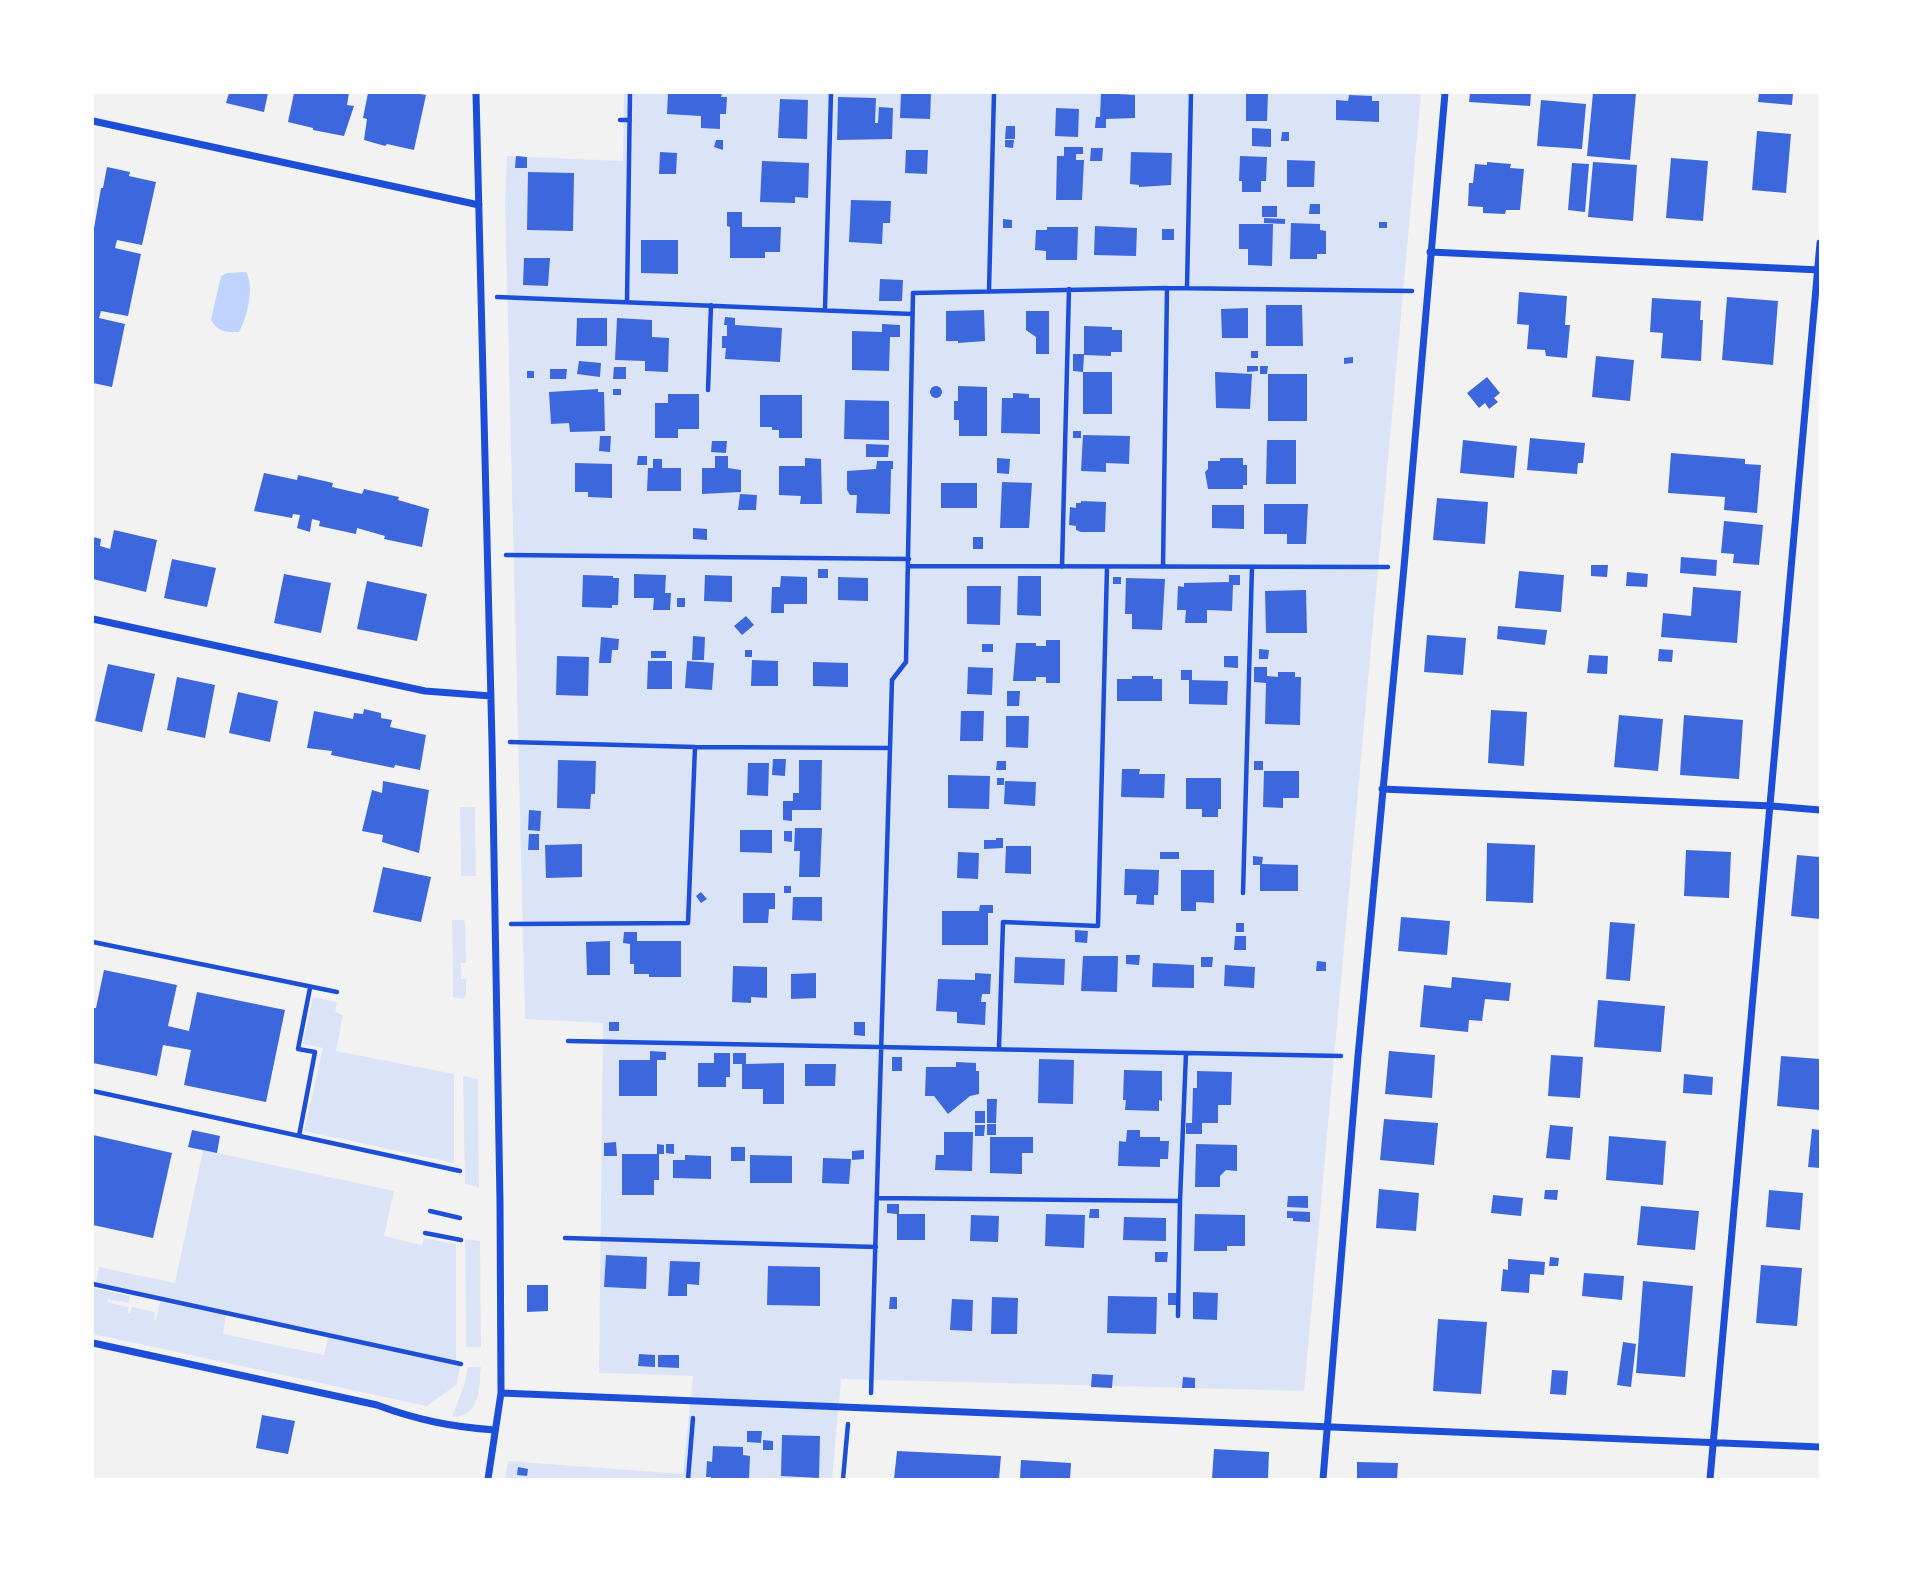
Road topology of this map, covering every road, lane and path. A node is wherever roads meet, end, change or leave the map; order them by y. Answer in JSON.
{"nodes":[{"id":1,"x":476,"y":93,"type":"edge"},
{"id":2,"x":630,"y":93,"type":"edge"},
{"id":3,"x":831,"y":93,"type":"edge"},
{"id":4,"x":994,"y":93,"type":"edge"},
{"id":5,"x":1191,"y":93,"type":"edge"},
{"id":6,"x":1445,"y":93,"type":"edge"},
{"id":7,"x":620,"y":120,"type":"dead end"},
{"id":8,"x":630,"y":120,"type":"junction"},
{"id":9,"x":93,"y":121,"type":"edge"},
{"id":10,"x":479,"y":205,"type":"junction"},
{"id":11,"x":1820,"y":243,"type":"edge"},
{"id":12,"x":1430,"y":252,"type":"junction"},
{"id":13,"x":1819,"y":270,"type":"edge"},
{"id":14,"x":1167,"y":288,"type":"junction"},
{"id":15,"x":1187,"y":288,"type":"junction"},
{"id":16,"x":1069,"y":289,"type":"junction"},
{"id":17,"x":989,"y":290,"type":"junction"},
{"id":18,"x":1427,"y":292,"type":"junction"},
{"id":19,"x":481,"y":296,"type":"junction"},
{"id":20,"x":627,"y":301,"type":"junction"},
{"id":21,"x":710,"y":305,"type":"junction"},
{"id":22,"x":825,"y":309,"type":"junction"},
{"id":23,"x":912,"y":314,"type":"junction"},
{"id":24,"x":708,"y":390,"type":"dead end"},
{"id":25,"x":487,"y":555,"type":"junction"},
{"id":26,"x":909,"y":559,"type":"junction"},
{"id":27,"x":909,"y":566,"type":"junction"},
{"id":28,"x":1062,"y":567,"type":"junction"},
{"id":29,"x":1107,"y":567,"type":"junction"},
{"id":30,"x":1163,"y":567,"type":"junction"},
{"id":31,"x":1252,"y":567,"type":"junction"},
{"id":32,"x":1404,"y":567,"type":"junction"},
{"id":33,"x":93,"y":618,"type":"edge"},
{"id":34,"x":491,"y":696,"type":"junction"},
{"id":35,"x":492,"y":742,"type":"junction"},
{"id":36,"x":695,"y":747,"type":"junction"},
{"id":37,"x":890,"y":748,"type":"junction"},
{"id":38,"x":1382,"y":789,"type":"junction"},
{"id":39,"x":1772,"y":806,"type":"junction"},
{"id":40,"x":1820,"y":810,"type":"edge"},
{"id":41,"x":1243,"y":893,"type":"dead end"},
{"id":42,"x":494,"y":925,"type":"junction"},
{"id":43,"x":93,"y":942,"type":"edge"},
{"id":44,"x":310,"y":988,"type":"junction"},
{"id":45,"x":337,"y":992,"type":"dead end"},
{"id":46,"x":568,"y":1041,"type":"dead end"},
{"id":47,"x":882,"y":1046,"type":"junction"},
{"id":48,"x":999,"y":1048,"type":"junction"},
{"id":49,"x":1186,"y":1053,"type":"junction"},
{"id":50,"x":1358,"y":1056,"type":"junction"},
{"id":51,"x":93,"y":1091,"type":"edge"},
{"id":52,"x":299,"y":1136,"type":"junction"},
{"id":53,"x":460,"y":1171,"type":"dead end"},
{"id":54,"x":878,"y":1198,"type":"junction"},
{"id":55,"x":1180,"y":1201,"type":"junction"},
{"id":56,"x":430,"y":1211,"type":"dead end"},
{"id":57,"x":460,"y":1218,"type":"dead end"},
{"id":58,"x":425,"y":1233,"type":"dead end"},
{"id":59,"x":565,"y":1238,"type":"dead end"},
{"id":60,"x":460,"y":1240,"type":"dead end"},
{"id":61,"x":876,"y":1247,"type":"junction"},
{"id":62,"x":93,"y":1284,"type":"edge"},
{"id":63,"x":1178,"y":1316,"type":"dead end"},
{"id":64,"x":93,"y":1343,"type":"edge"},
{"id":65,"x":461,"y":1364,"type":"dead end"},
{"id":66,"x":500,"y":1392,"type":"junction"},
{"id":67,"x":850,"y":1407,"type":"junction"},
{"id":68,"x":871,"y":1408,"type":"junction"},
{"id":69,"x":693,"y":1418,"type":"dead end"},
{"id":70,"x":1328,"y":1427,"type":"junction"},
{"id":71,"x":495,"y":1430,"type":"junction"},
{"id":72,"x":1713,"y":1443,"type":"junction"},
{"id":73,"x":1820,"y":1447,"type":"edge"},
{"id":74,"x":488,"y":1479,"type":"edge"},
{"id":75,"x":688,"y":1479,"type":"edge"},
{"id":76,"x":844,"y":1479,"type":"edge"},
{"id":77,"x":1323,"y":1479,"type":"edge"},
{"id":78,"x":1710,"y":1479,"type":"edge"}],
"edges":[{"from":1,"to":10,"type":"street"},
{"from":2,"to":8,"type":"path"},
{"from":3,"to":22,"type":"path"},
{"from":4,"to":17,"type":"path"},
{"from":5,"to":15,"type":"path"},
{"from":6,"to":12,"type":"street"},
{"from":7,"to":8,"type":"path"},
{"from":8,"to":20,"type":"path"},
{"from":9,"to":10,"type":"street"},
{"from":10,"to":19,"type":"street"},
{"from":11,"to":13,"type":"street"},
{"from":12,"to":13,"type":"street"},
{"from":12,"to":18,"type":"street"},
{"from":13,"to":39,"type":"street"},
{"from":14,"to":15,"type":"path"},
{"from":14,"to":16,"type":"path"},
{"from":14,"to":30,"type":"path"},
{"from":15,"to":18,"type":"path"},
{"from":16,"to":17,"type":"path"},
{"from":16,"to":28,"type":"path"},
{"from":17,"to":23,"type":"path"},
{"from":18,"to":32,"type":"street"},
{"from":19,"to":20,"type":"path"},
{"from":19,"to":25,"type":"street"},
{"from":20,"to":21,"type":"path"},
{"from":21,"to":22,"type":"path"},
{"from":21,"to":24,"type":"path"},
{"from":22,"to":23,"type":"path"},
{"from":23,"to":26,"type":"path"},
{"from":25,"to":26,"type":"path"},
{"from":25,"to":34,"type":"street"},
{"from":26,"to":27,"type":"path"},
{"from":27,"to":28,"type":"path"},
{"from":27,"to":37,"type":"path"},
{"from":28,"to":29,"type":"path"},
{"from":29,"to":30,"type":"path"},
{"from":29,"to":48,"type":"path"},
{"from":30,"to":31,"type":"path"},
{"from":31,"to":32,"type":"path"},
{"from":31,"to":41,"type":"path"},
{"from":32,"to":38,"type":"street"},
{"from":33,"to":34,"type":"street"},
{"from":34,"to":35,"type":"street"},
{"from":35,"to":36,"type":"path"},
{"from":35,"to":42,"type":"street"},
{"from":36,"to":37,"type":"path"},
{"from":36,"to":42,"type":"path"},
{"from":37,"to":47,"type":"path"},
{"from":38,"to":39,"type":"street"},
{"from":38,"to":50,"type":"street"},
{"from":39,"to":40,"type":"street"},
{"from":39,"to":72,"type":"street"},
{"from":42,"to":66,"type":"street"},
{"from":43,"to":44,"type":"path"},
{"from":44,"to":45,"type":"path"},
{"from":44,"to":52,"type":"path"},
{"from":46,"to":47,"type":"path"},
{"from":47,"to":48,"type":"path"},
{"from":47,"to":54,"type":"path"},
{"from":48,"to":49,"type":"path"},
{"from":49,"to":50,"type":"path"},
{"from":49,"to":55,"type":"path"},
{"from":50,"to":70,"type":"street"},
{"from":51,"to":52,"type":"path"},
{"from":52,"to":53,"type":"path"},
{"from":54,"to":55,"type":"path"},
{"from":54,"to":61,"type":"path"},
{"from":55,"to":63,"type":"path"},
{"from":56,"to":57,"type":"path"},
{"from":58,"to":60,"type":"path"},
{"from":59,"to":61,"type":"path"},
{"from":61,"to":68,"type":"path"},
{"from":62,"to":65,"type":"path"},
{"from":64,"to":71,"type":"street"},
{"from":66,"to":67,"type":"street"},
{"from":66,"to":71,"type":"street"},
{"from":67,"to":68,"type":"street"},
{"from":67,"to":76,"type":"path"},
{"from":68,"to":70,"type":"street"},
{"from":69,"to":75,"type":"path"},
{"from":70,"to":72,"type":"street"},
{"from":70,"to":77,"type":"street"},
{"from":71,"to":74,"type":"street"},
{"from":72,"to":73,"type":"street"},
{"from":72,"to":78,"type":"street"}]}
